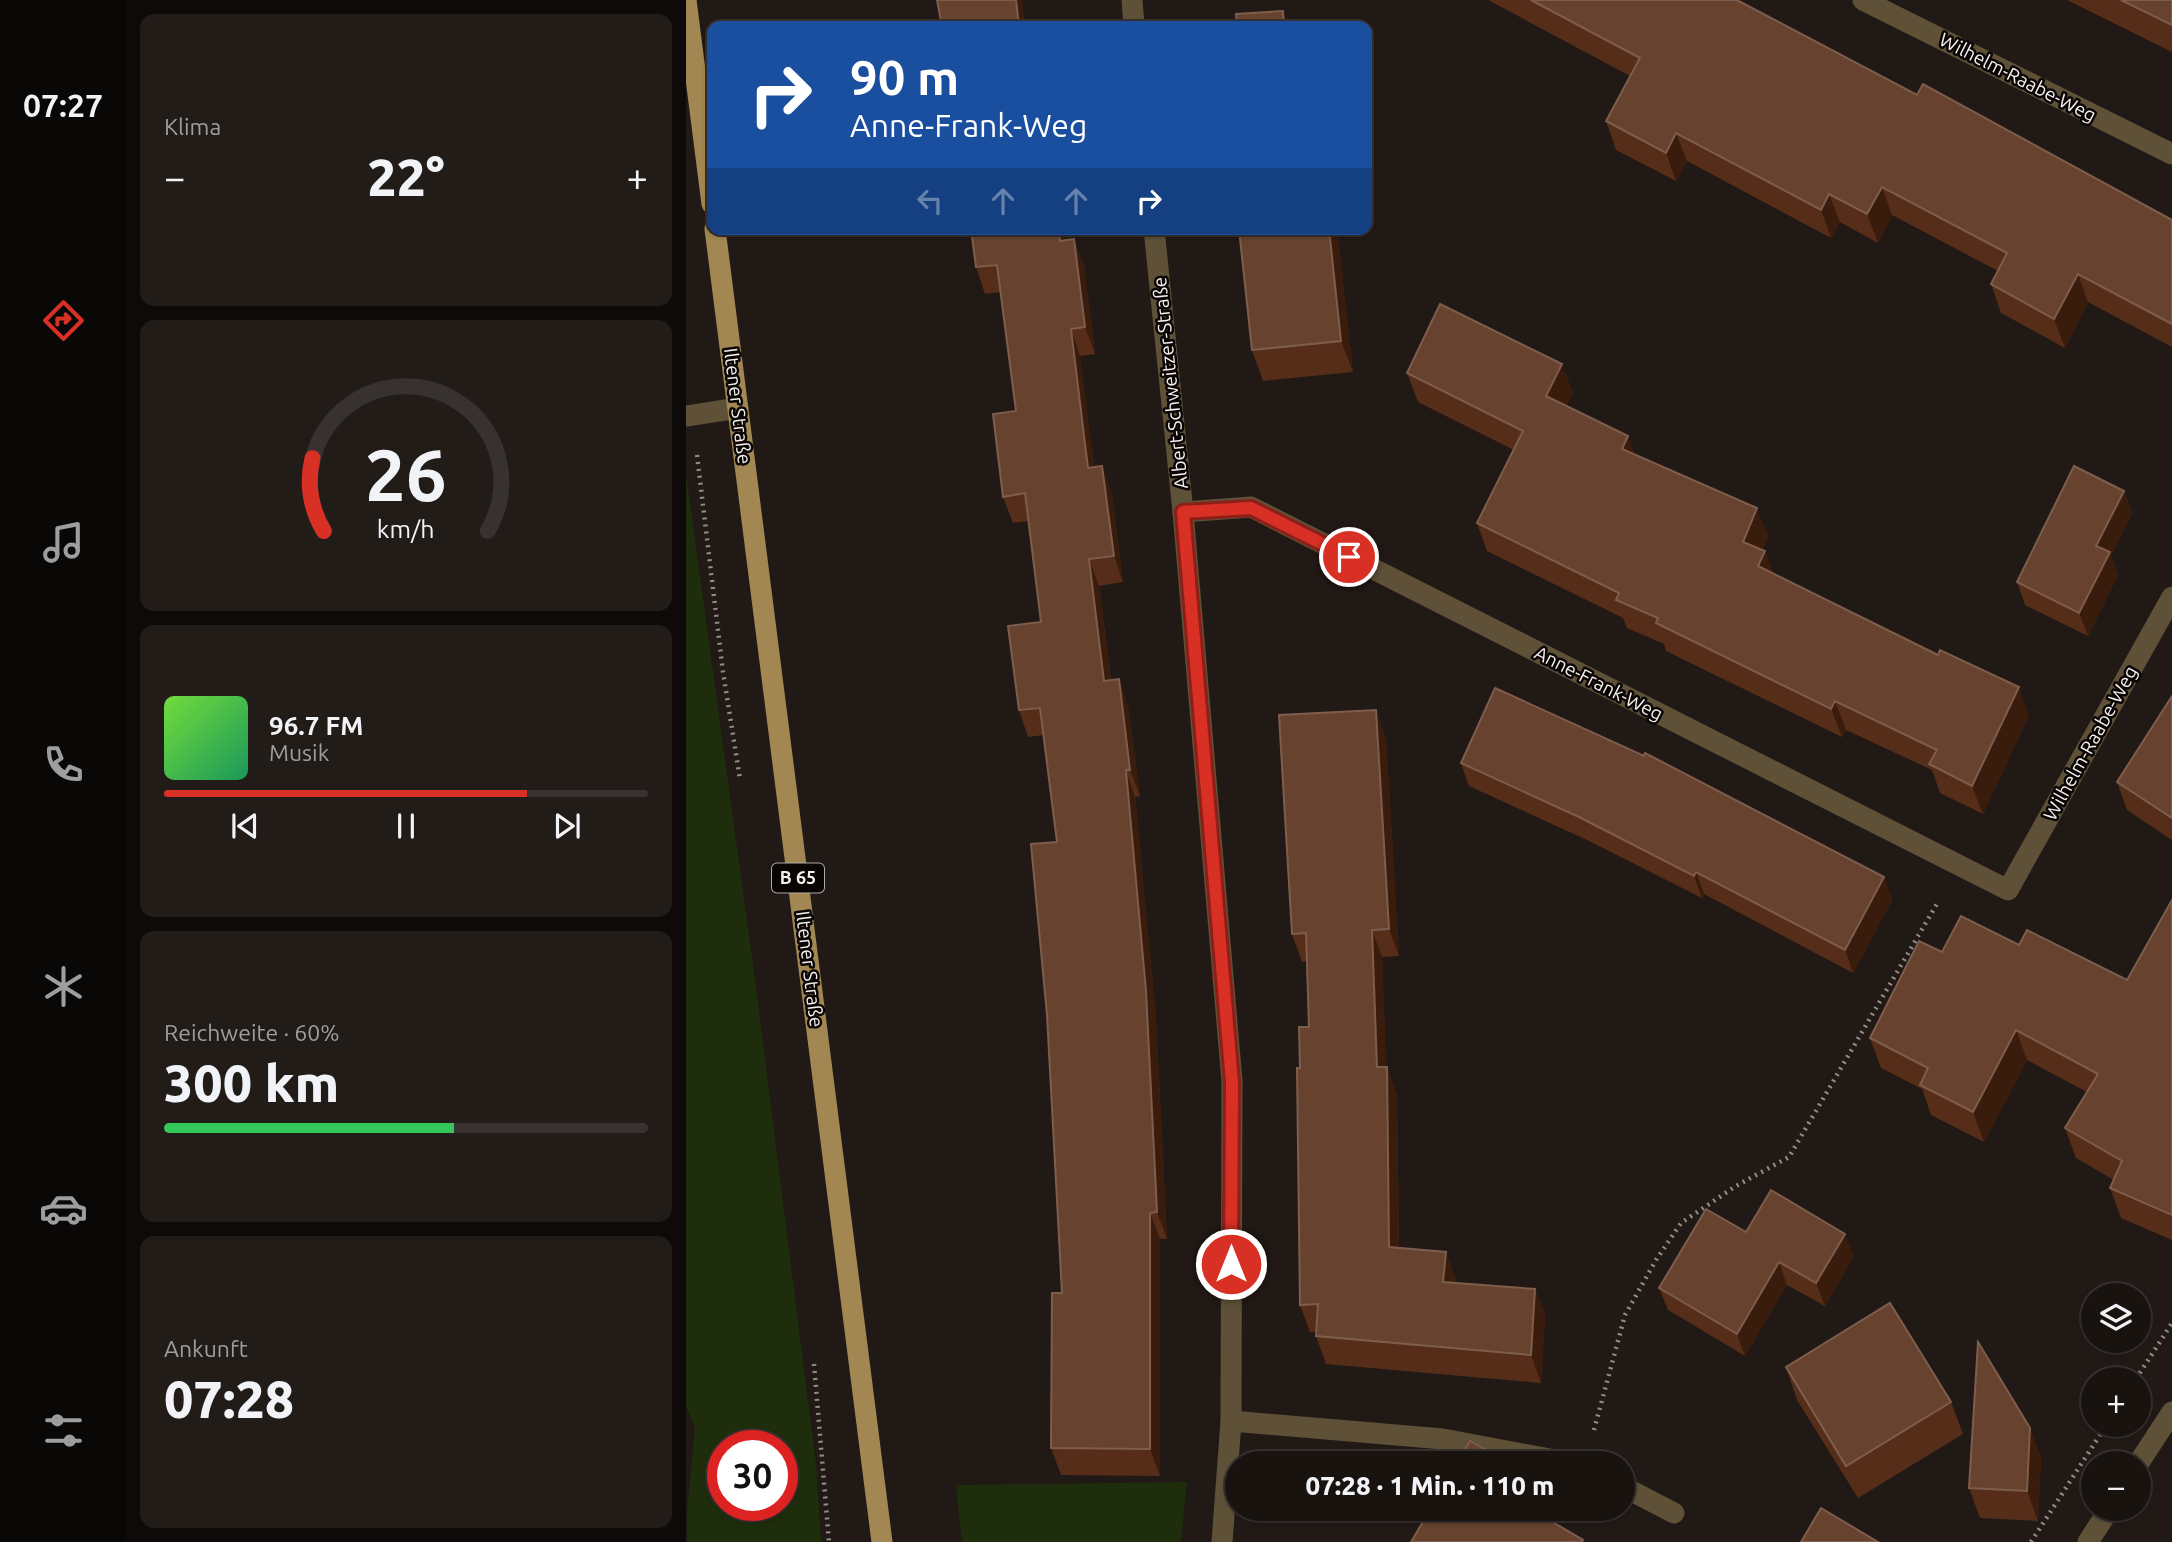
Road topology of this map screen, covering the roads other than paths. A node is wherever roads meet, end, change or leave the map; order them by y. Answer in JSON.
{"nodes":[{"id":1,"x":686,"y":0,"type":"edge"},
{"id":2,"x":1132,"y":0,"type":"edge"},
{"id":3,"x":1863,"y":0,"type":"edge"},
{"id":4,"x":1134,"y":21,"type":"edge"},
{"id":5,"x":2172,"y":154,"type":"edge"},
{"id":6,"x":707,"y":165,"type":"edge"},
{"id":7,"x":716,"y":235,"type":"edge"},
{"id":8,"x":1155,"y":235,"type":"edge"},
{"id":9,"x":738,"y":408,"type":"junction"},
{"id":10,"x":686,"y":416,"type":"edge"},
{"id":11,"x":1183,"y":512,"type":"junction"},
{"id":12,"x":2172,"y":597,"type":"edge"},
{"id":13,"x":2008,"y":890,"type":"joint"},
{"id":14,"x":2172,"y":1412,"type":"edge"},
{"id":15,"x":1231,"y":1421,"type":"junction"},
{"id":16,"x":1507,"y":1451,"type":"edge"},
{"id":17,"x":2146,"y":1451,"type":"edge"},
{"id":18,"x":1635,"y":1493,"type":"edge"},
{"id":19,"x":1674,"y":1513,"type":"dead end"},
{"id":20,"x":2102,"y":1521,"type":"edge"},
{"id":21,"x":883,"y":1542,"type":"edge"},
{"id":22,"x":1222,"y":1542,"type":"edge"},
{"id":23,"x":2088,"y":1542,"type":"edge"}],
"edges":[{"from":1,"to":6,"type":"main road"},
{"from":2,"to":4,"type":"street"},
{"from":3,"to":5,"type":"street","name":"Wilhelm-Raabe-Weg"},
{"from":7,"to":9,"type":"main road","name":"Iltener Straße","number":"B 65"},
{"from":8,"to":11,"type":"street","name":"Albert-Schweitzer-Straße"},
{"from":9,"to":10,"type":"street"},
{"from":9,"to":21,"type":"main road","name":"Iltener Straße","number":"B 65"},
{"from":11,"to":13,"type":"street","name":"Anne-Frank-Weg"},
{"from":11,"to":15,"type":"street","name":"Albert-Schweitzer-Straße"},
{"from":12,"to":13,"type":"street","name":"Wilhelm-Raabe-Weg"},
{"from":14,"to":17,"type":"street"},
{"from":15,"to":16,"type":"street"},
{"from":15,"to":22,"type":"street","name":"Albert-Schweitzer-Straße"},
{"from":18,"to":19,"type":"street"},
{"from":20,"to":23,"type":"street"}]}
